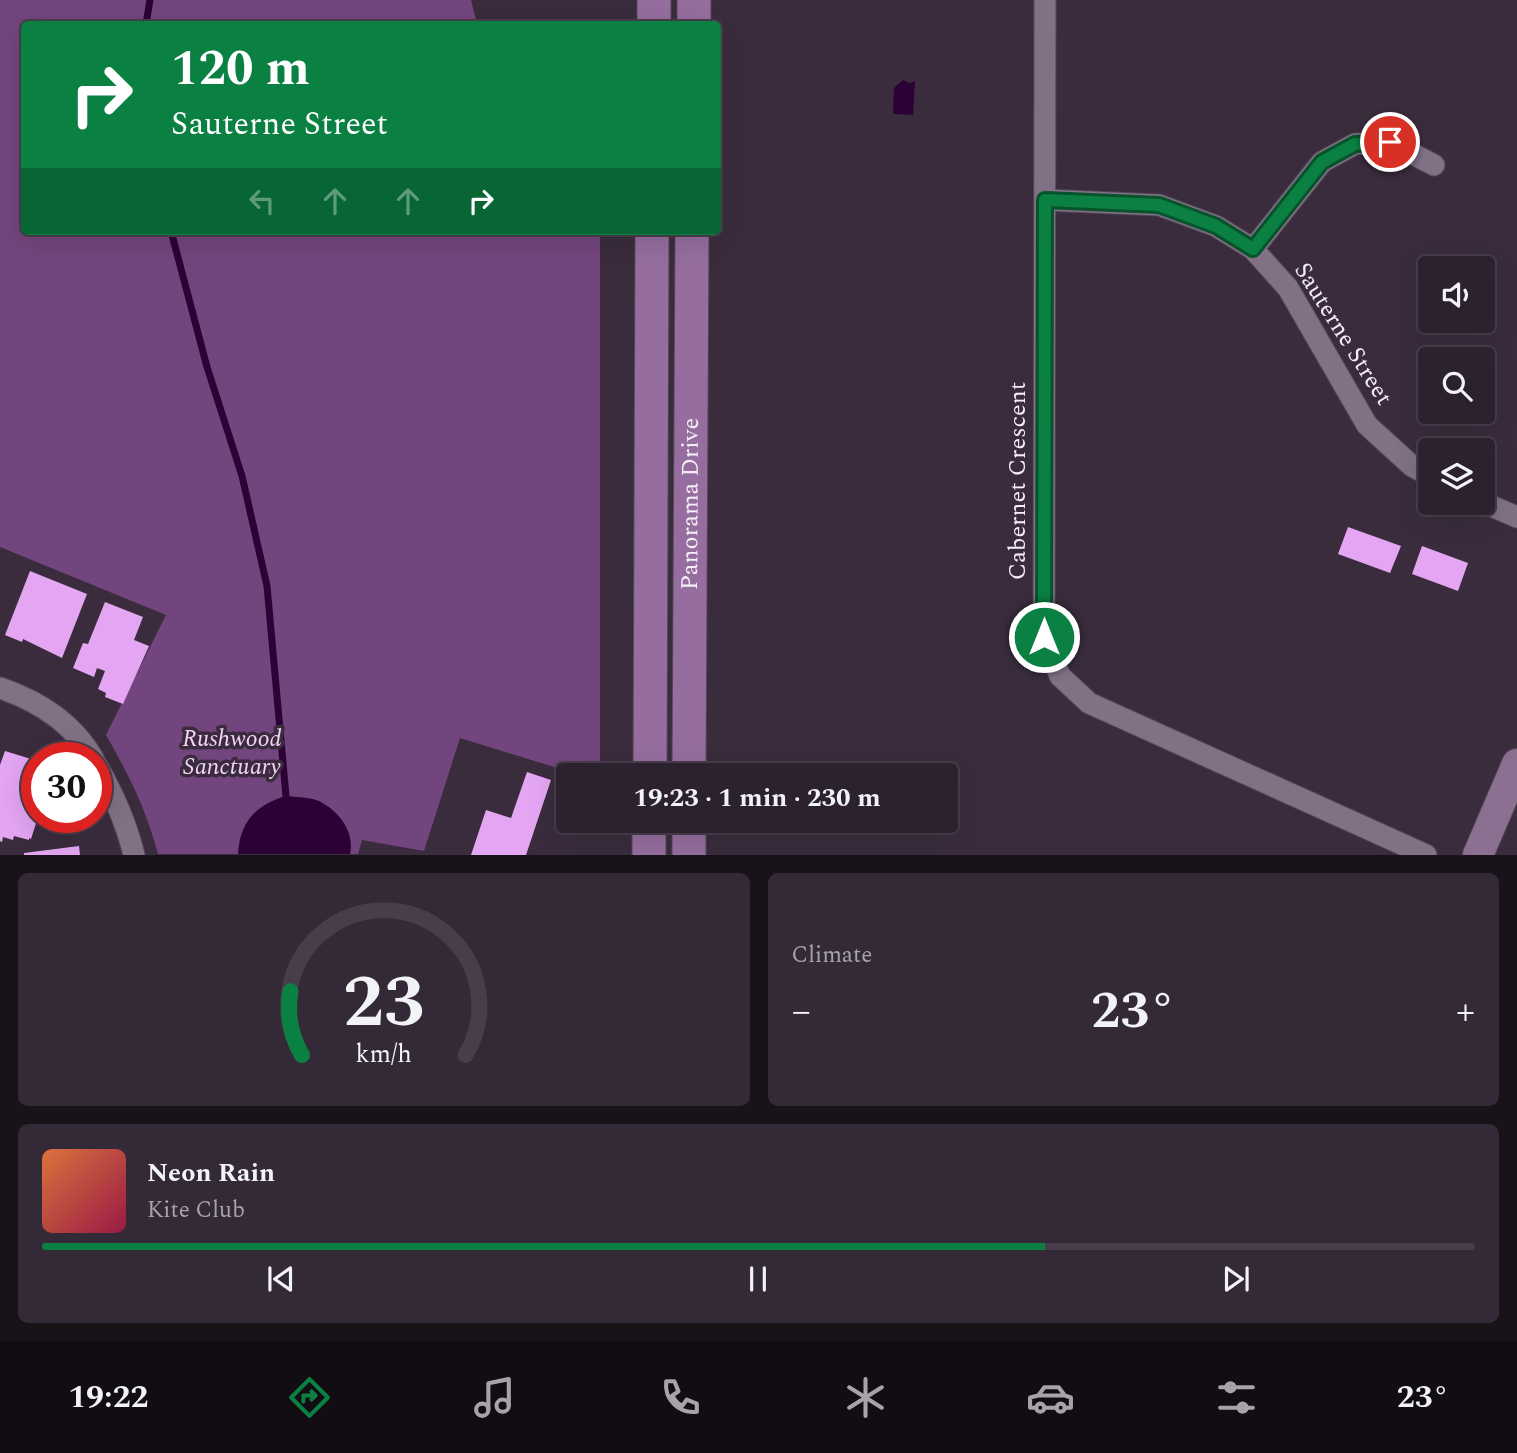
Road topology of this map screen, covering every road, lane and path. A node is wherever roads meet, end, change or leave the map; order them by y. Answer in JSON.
{"nodes":[{"id":1,"x":654,"y":0,"type":"edge"},
{"id":2,"x":694,"y":0,"type":"edge"},
{"id":3,"x":1045,"y":0,"type":"edge"},
{"id":4,"x":654,"y":21,"type":"edge"},
{"id":5,"x":694,"y":21,"type":"edge"},
{"id":6,"x":1434,"y":165,"type":"dead end"},
{"id":7,"x":1045,"y":200,"type":"junction"},
{"id":8,"x":652,"y":235,"type":"edge"},
{"id":9,"x":692,"y":235,"type":"edge"},
{"id":10,"x":1253,"y":249,"type":"junction"},
{"id":11,"x":1418,"y":469,"type":"edge"},
{"id":12,"x":1495,"y":508,"type":"edge"},
{"id":13,"x":1517,"y":517,"type":"edge"},
{"id":14,"x":0,"y":688,"type":"edge"},
{"id":15,"x":79,"y":742,"type":"edge"},
{"id":16,"x":650,"y":763,"type":"edge"},
{"id":17,"x":689,"y":763,"type":"edge"},
{"id":18,"x":1517,"y":764,"type":"edge"},
{"id":19,"x":112,"y":792,"type":"edge"},
{"id":20,"x":649,"y":833,"type":"edge"},
{"id":21,"x":689,"y":833,"type":"edge"},
{"id":22,"x":134,"y":855,"type":"edge"},
{"id":23,"x":649,"y":855,"type":"edge"},
{"id":24,"x":689,"y":855,"type":"edge"},
{"id":25,"x":1426,"y":855,"type":"edge"},
{"id":26,"x":1478,"y":855,"type":"edge"}],
"edges":[{"from":1,"to":4,"type":"main road"},
{"from":2,"to":5,"type":"main road"},
{"from":3,"to":7,"type":"street","name":"Cabernet Crescent"},
{"from":6,"to":10,"type":"street"},
{"from":7,"to":10,"type":"street","name":"Sauterne Street"},
{"from":7,"to":25,"type":"street","name":"Cabernet Crescent"},
{"from":8,"to":16,"type":"main road","name":"Panorama Drive"},
{"from":9,"to":17,"type":"main road","name":"Panorama Drive"},
{"from":10,"to":11,"type":"street","name":"Sauterne Street"},
{"from":12,"to":13,"type":"street"},
{"from":14,"to":15,"type":"street"},
{"from":18,"to":26,"type":"street"},
{"from":19,"to":22,"type":"street"},
{"from":20,"to":23,"type":"main road"},
{"from":21,"to":24,"type":"main road"}]}
